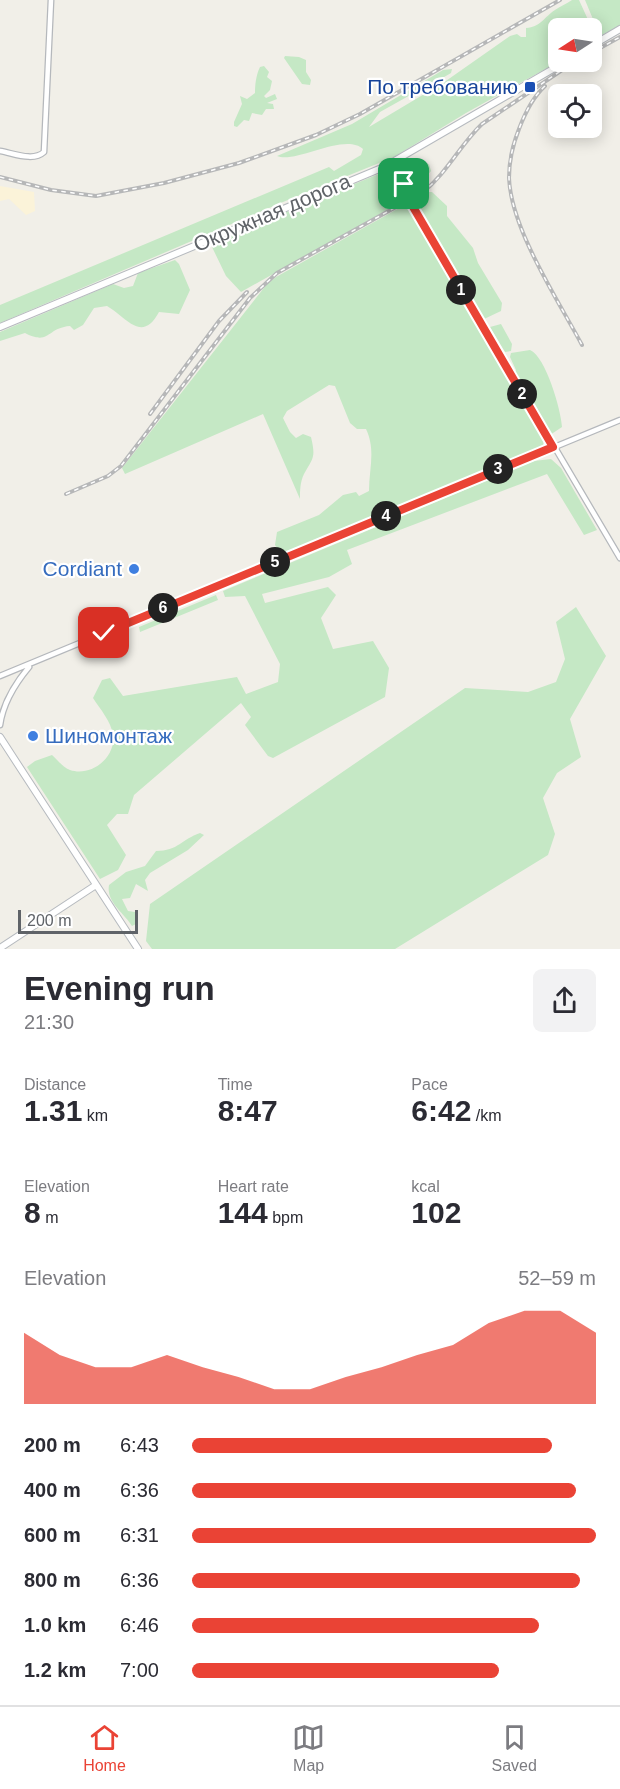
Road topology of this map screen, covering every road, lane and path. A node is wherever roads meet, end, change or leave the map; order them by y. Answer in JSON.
{"nodes":[{"id":1,"x":51,"y":0,"type":"edge"},
{"id":2,"x":620,"y":29,"type":"edge"},
{"id":3,"x":602,"y":40,"type":"edge"},
{"id":4,"x":548,"y":72,"type":"edge"},
{"id":5,"x":0,"y":151,"type":"edge"},
{"id":6,"x":398,"y":160,"type":"junction"},
{"id":7,"x":0,"y":327,"type":"edge"},
{"id":8,"x":620,"y":420,"type":"edge"},
{"id":9,"x":553,"y":447,"type":"junction"},
{"id":10,"x":620,"y":558,"type":"edge"},
{"id":11,"x":30,"y":665,"type":"junction"},
{"id":12,"x":0,"y":676,"type":"edge"},
{"id":13,"x":0,"y":725,"type":"edge"},
{"id":14,"x":0,"y":737,"type":"edge"},
{"id":15,"x":96,"y":885,"type":"junction"},
{"id":16,"x":0,"y":948,"type":"edge"},
{"id":17,"x":138,"y":949,"type":"edge"}],
"edges":[{"from":1,"to":5,"type":"street"},
{"from":2,"to":3,"type":"main road"},
{"from":4,"to":6,"type":"main road","name":"Окружная дорога"},
{"from":6,"to":7,"type":"main road","name":"Окружная дорога"},
{"from":6,"to":9,"type":"street"},
{"from":8,"to":9,"type":"street"},
{"from":9,"to":10,"type":"street"},
{"from":9,"to":11,"type":"street"},
{"from":11,"to":12,"type":"street"},
{"from":11,"to":13,"type":"street"},
{"from":14,"to":15,"type":"main road"},
{"from":15,"to":16,"type":"main road"},
{"from":15,"to":17,"type":"main road"}]}
